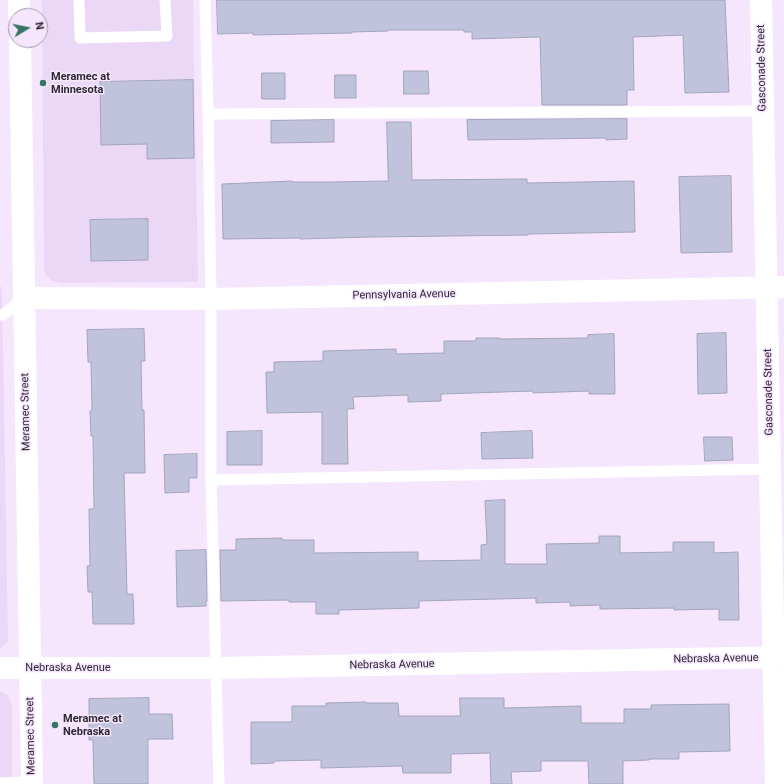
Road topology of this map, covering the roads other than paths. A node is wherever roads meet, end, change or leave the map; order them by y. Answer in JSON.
{"nodes":[{"id":1,"x":79,"y":0,"type":"edge"},
{"id":2,"x":166,"y":0,"type":"edge"},
{"id":3,"x":205,"y":0,"type":"edge"},
{"id":4,"x":761,"y":0,"type":"edge"},
{"id":5,"x":20,"y":48,"type":"edge"},
{"id":6,"x":763,"y":111,"type":"junction"},
{"id":7,"x":208,"y":114,"type":"junction"},
{"id":8,"x":775,"y":288,"type":"edge"},
{"id":9,"x":24,"y":298,"type":"junction"},
{"id":10,"x":210,"y":299,"type":"junction"},
{"id":11,"x":0,"y":315,"type":"edge"},
{"id":12,"x":770,"y":469,"type":"junction"},
{"id":13,"x":211,"y":480,"type":"junction"},
{"id":14,"x":779,"y":657,"type":"edge"},
{"id":15,"x":30,"y":667,"type":"junction"},
{"id":16,"x":0,"y":668,"type":"edge"},
{"id":17,"x":217,"y":668,"type":"junction"},
{"id":18,"x":0,"y":783,"type":"edge"},
{"id":19,"x":32,"y":783,"type":"edge"},
{"id":20,"x":219,"y":784,"type":"edge"},
{"id":21,"x":776,"y":784,"type":"edge"}],
"edges":[{"from":1,"to":2,"type":"lane"},
{"from":3,"to":7,"type":"lane"},
{"from":4,"to":6,"type":"street","name":"Gasconade Street"},
{"from":5,"to":9,"type":"street","name":"Meramec Street"},
{"from":6,"to":7,"type":"lane"},
{"from":6,"to":8,"type":"street","name":"Gasconade Street"},
{"from":7,"to":10,"type":"lane"},
{"from":8,"to":10,"type":"street","name":"Pennsylvania Avenue"},
{"from":8,"to":12,"type":"street","name":"Gasconade Street"},
{"from":9,"to":10,"type":"street","name":"Pennsylvania Avenue"},
{"from":9,"to":11,"type":"lane"},
{"from":9,"to":15,"type":"street","name":"Meramec Street"},
{"from":10,"to":13,"type":"lane"},
{"from":12,"to":13,"type":"lane"},
{"from":12,"to":14,"type":"street","name":"Gasconade Street"},
{"from":13,"to":17,"type":"lane"},
{"from":14,"to":17,"type":"street","name":"Nebraska Avenue"},
{"from":14,"to":21,"type":"street","name":"Gasconade Street"},
{"from":15,"to":16,"type":"street","name":"Nebraska Avenue"},
{"from":15,"to":17,"type":"street","name":"Nebraska Avenue"},
{"from":15,"to":19,"type":"street","name":"Meramec Street"},
{"from":17,"to":20,"type":"lane"},
{"from":18,"to":19,"type":"lane"}]}
